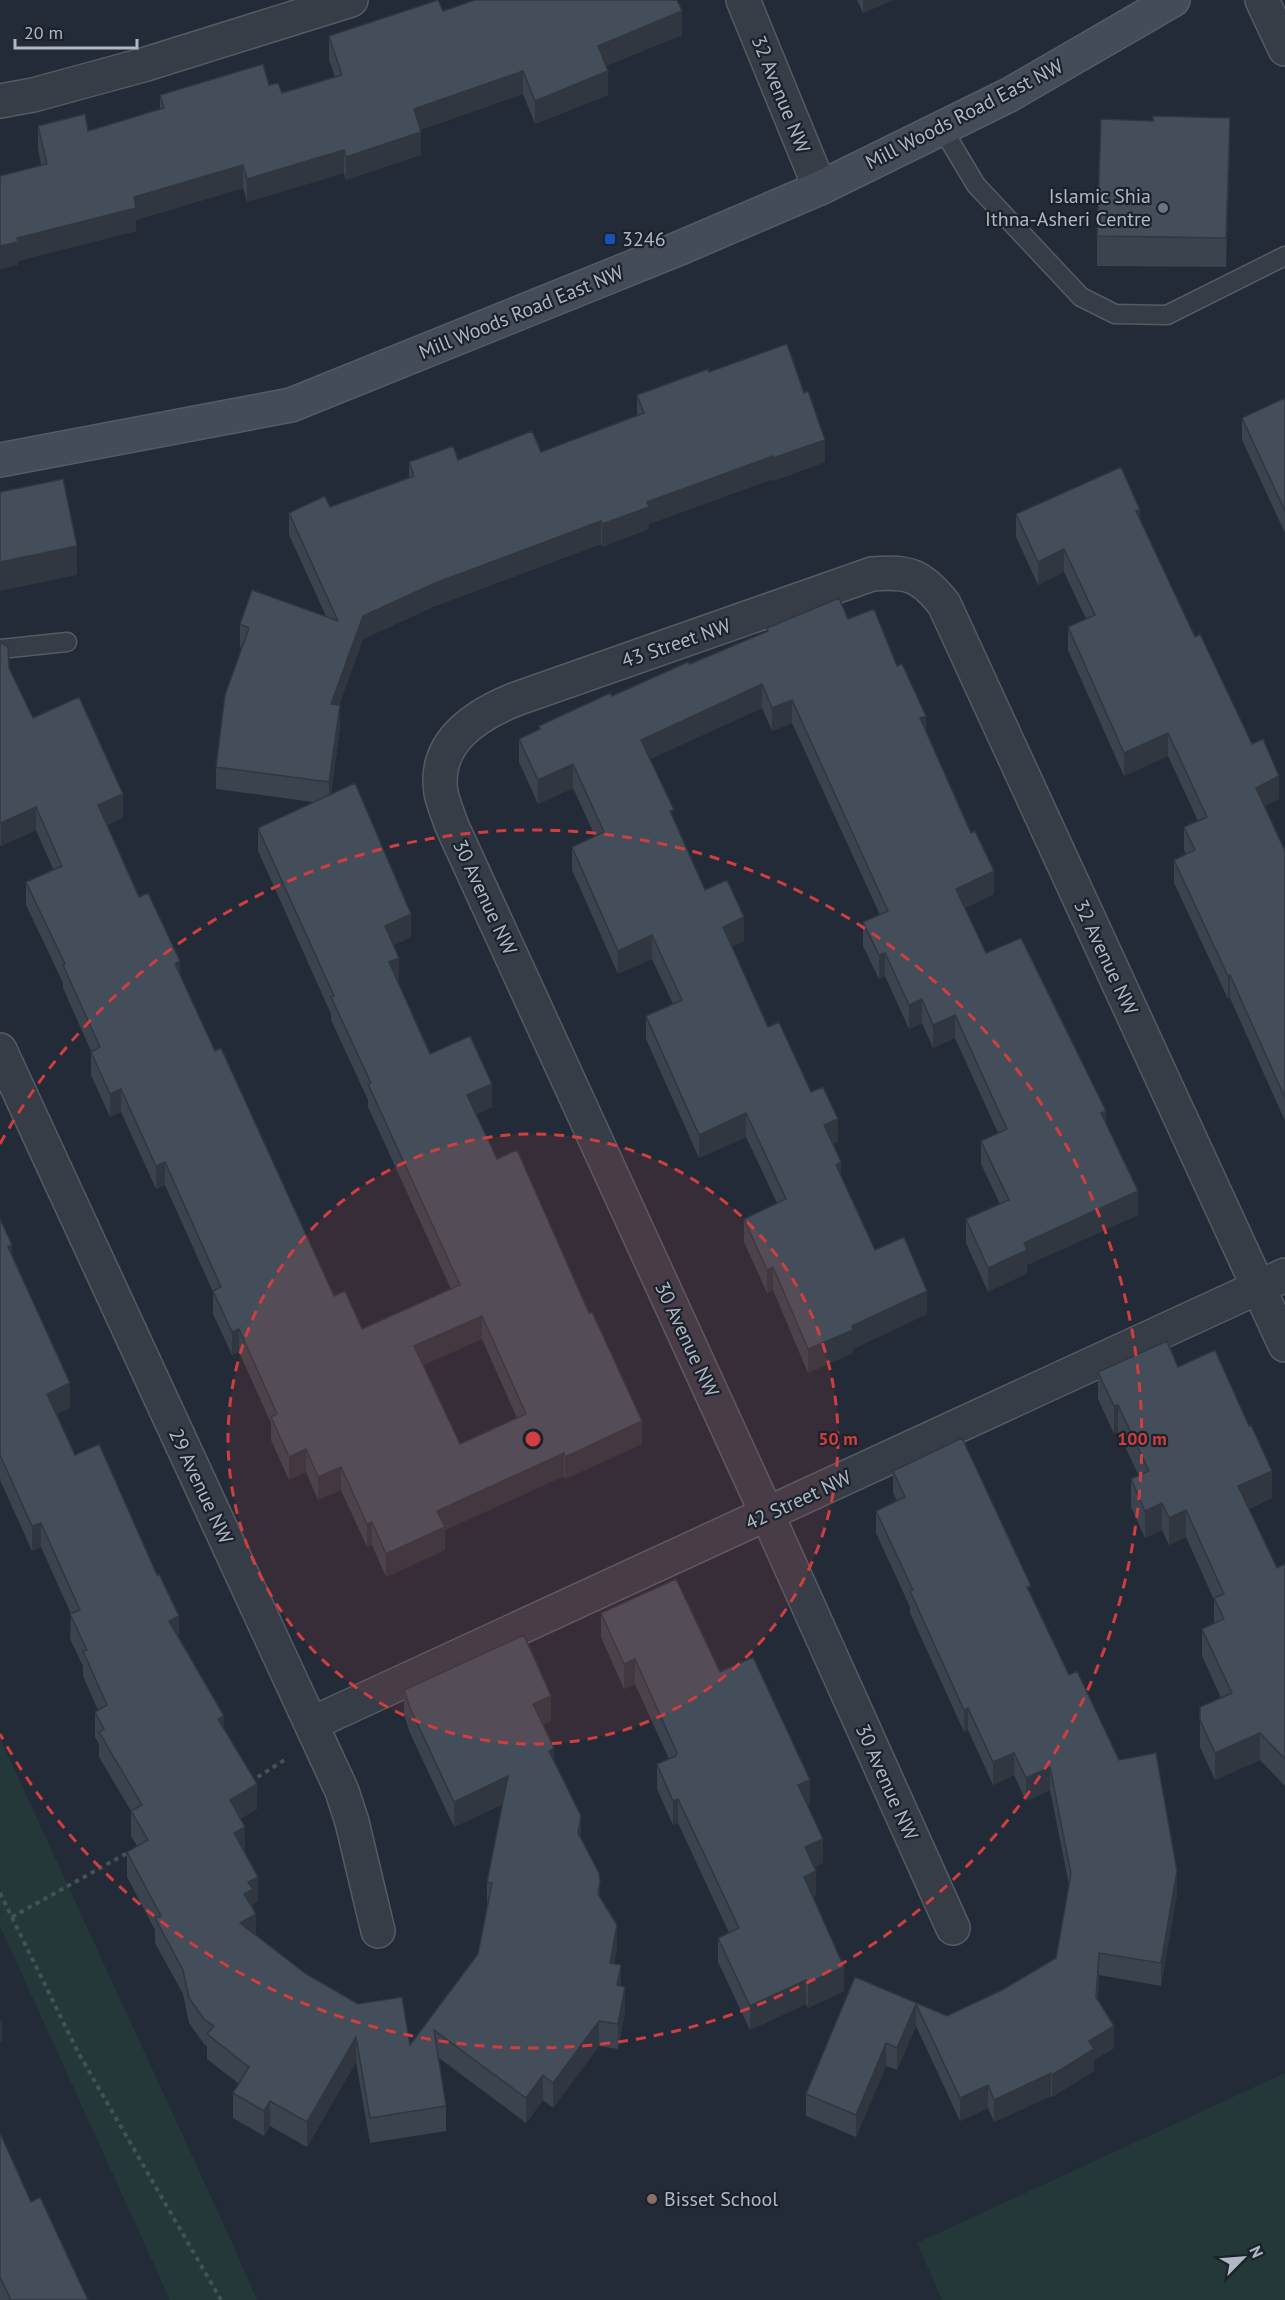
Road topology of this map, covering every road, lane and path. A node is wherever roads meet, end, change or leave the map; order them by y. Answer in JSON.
{"nodes":[{"id":1,"x":351,"y":0,"type":"edge"},
{"id":2,"x":742,"y":0,"type":"edge"},
{"id":3,"x":1173,"y":0,"type":"edge"},
{"id":4,"x":1262,"y":0,"type":"edge"},
{"id":5,"x":1285,"y":49,"type":"edge"},
{"id":6,"x":0,"y":102,"type":"edge"},
{"id":7,"x":942,"y":128,"type":"junction"},
{"id":8,"x":820,"y":188,"type":"junction"},
{"id":9,"x":1285,"y":256,"type":"edge"},
{"id":10,"x":0,"y":460,"type":"edge"},
{"id":11,"x":917,"y":578,"type":"joint"},
{"id":12,"x":67,"y":642,"type":"dead end"},
{"id":13,"x":0,"y":649,"type":"edge"},
{"id":14,"x":450,"y":747,"type":"joint"},
{"id":15,"x":0,"y":1050,"type":"edge"},
{"id":16,"x":1272,"y":1282,"type":"edge"},
{"id":17,"x":1285,"y":1345,"type":"edge"},
{"id":18,"x":767,"y":1514,"type":"junction"},
{"id":19,"x":311,"y":1724,"type":"junction"},
{"id":20,"x":245,"y":1785,"type":"edge"},
{"id":21,"x":136,"y":1848,"type":"edge"},
{"id":22,"x":0,"y":1893,"type":"edge"},
{"id":23,"x":12,"y":1917,"type":"junction"},
{"id":24,"x":953,"y":1928,"type":"dead end"},
{"id":25,"x":378,"y":1931,"type":"dead end"},
{"id":26,"x":221,"y":2300,"type":"edge"}],
"edges":[{"from":1,"to":6,"type":"street"},
{"from":2,"to":8,"type":"street","name":"32 Avenue NW"},
{"from":3,"to":7,"type":"street","name":"Mill Woods Road East NW"},
{"from":4,"to":5,"type":"street"},
{"from":7,"to":8,"type":"street","name":"Mill Woods Road East NW"},
{"from":7,"to":9,"type":"lane"},
{"from":8,"to":10,"type":"street","name":"Mill Woods Road East NW"},
{"from":11,"to":14,"type":"street","name":"43 Street NW"},
{"from":11,"to":16,"type":"street","name":"32 Avenue NW"},
{"from":12,"to":13,"type":"lane"},
{"from":14,"to":18,"type":"street","name":"30 Avenue NW"},
{"from":15,"to":19,"type":"street","name":"29 Avenue NW"},
{"from":16,"to":17,"type":"street","name":"32 Avenue NW"},
{"from":16,"to":18,"type":"street","name":"42 Street NW"},
{"from":18,"to":19,"type":"street","name":"42 Street NW"},
{"from":18,"to":24,"type":"street","name":"30 Avenue NW"},
{"from":19,"to":20,"type":"path"},
{"from":19,"to":25,"type":"street","name":"29 Avenue NW"},
{"from":21,"to":23,"type":"path"},
{"from":22,"to":23,"type":"path"},
{"from":23,"to":26,"type":"path"}]}
